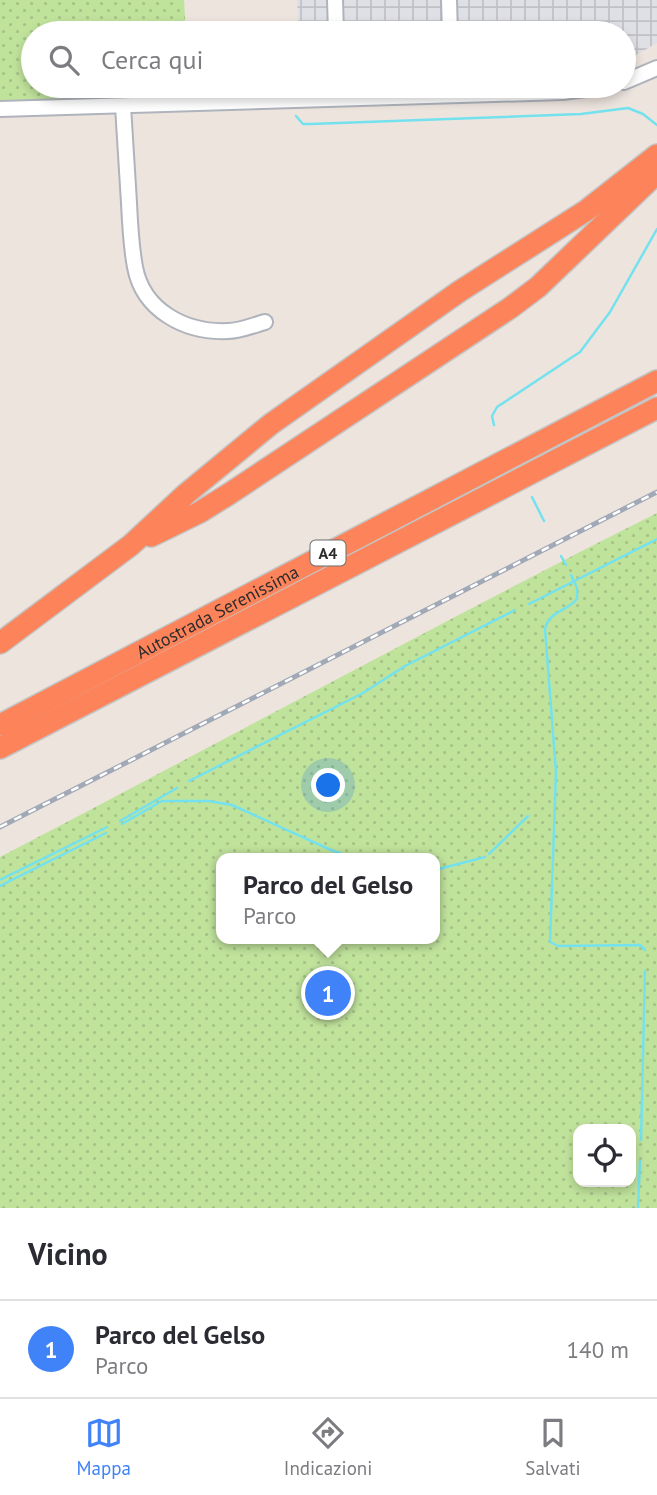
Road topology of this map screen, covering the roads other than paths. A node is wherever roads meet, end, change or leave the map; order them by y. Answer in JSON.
{"nodes":[{"id":1,"x":335,"y":0,"type":"edge"},
{"id":2,"x":449,"y":0,"type":"edge"},
{"id":3,"x":336,"y":21,"type":"edge"},
{"id":4,"x":450,"y":21,"type":"edge"},
{"id":5,"x":657,"y":68,"type":"edge"},
{"id":6,"x":636,"y":77,"type":"edge"},
{"id":7,"x":374,"y":98,"type":"edge"},
{"id":8,"x":123,"y":106,"type":"junction"},
{"id":9,"x":0,"y":110,"type":"edge"},
{"id":10,"x":657,"y":155,"type":"edge"},
{"id":11,"x":657,"y":173,"type":"edge"},
{"id":12,"x":265,"y":322,"type":"dead end"},
{"id":13,"x":657,"y":381,"type":"edge"},
{"id":14,"x":657,"y":408,"type":"edge"},
{"id":15,"x":657,"y":421,"type":"edge"},
{"id":16,"x":478,"y":501,"type":"junction"},
{"id":17,"x":131,"y":545,"type":"junction"},
{"id":18,"x":32,"y":619,"type":"junction"},
{"id":19,"x":0,"y":637,"type":"edge"},
{"id":20,"x":0,"y":643,"type":"edge"},
{"id":21,"x":0,"y":725,"type":"edge"},
{"id":22,"x":0,"y":748,"type":"edge"}],
"edges":[{"from":1,"to":3,"type":"street"},
{"from":2,"to":4,"type":"street"},
{"from":5,"to":6,"type":"street"},
{"from":7,"to":8,"type":"street"},
{"from":8,"to":9,"type":"street"},
{"from":8,"to":12,"type":"street"},
{"from":10,"to":17,"type":"highway"},
{"from":11,"to":17,"type":"highway"},
{"from":13,"to":21,"type":"highway","name":"Autostrada Serenissima","number":"A4"},
{"from":14,"to":16,"type":"highway","name":"Autostrada Serenissima","number":"A4"},
{"from":15,"to":16,"type":"highway"},
{"from":16,"to":22,"type":"highway","name":"Autostrada Serenissima","number":"A4"},
{"from":17,"to":18,"type":"highway"},
{"from":18,"to":19,"type":"highway"},
{"from":18,"to":20,"type":"highway"}]}
